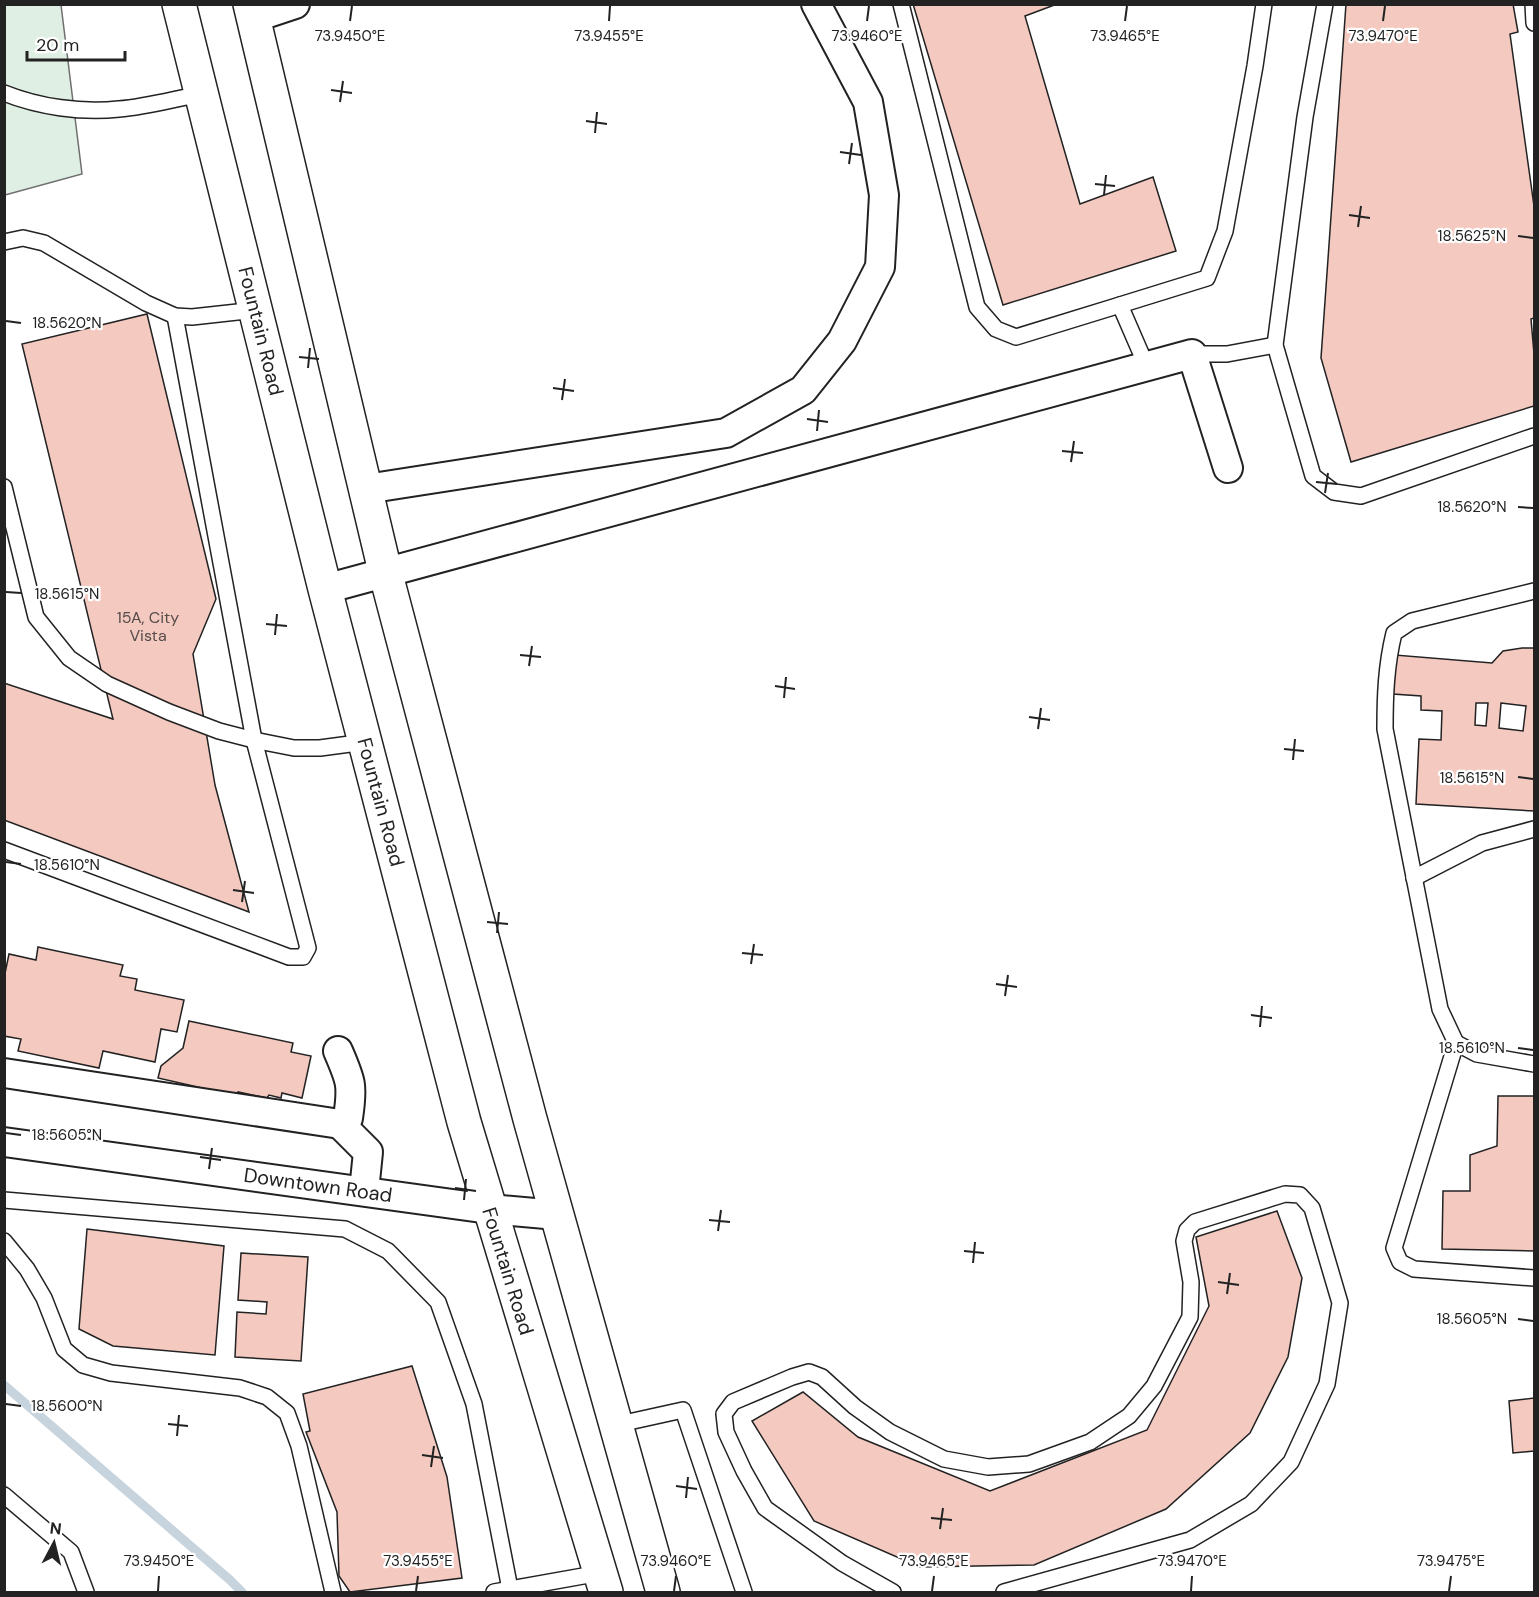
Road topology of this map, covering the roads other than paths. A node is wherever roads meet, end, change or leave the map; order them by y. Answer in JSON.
{"nodes":[{"id":1,"x":179,"y":4,"type":"edge"},
{"id":2,"x":295,"y":4,"type":"edge"},
{"id":3,"x":816,"y":4,"type":"edge"},
{"id":4,"x":901,"y":4,"type":"edge"},
{"id":5,"x":1264,"y":4,"type":"edge"},
{"id":6,"x":1325,"y":4,"type":"edge"},
{"id":7,"x":1533,"y":4,"type":"edge"},
{"id":8,"x":251,"y":11,"type":"edge"},
{"id":9,"x":1534,"y":23,"type":"edge"},
{"id":10,"x":4,"y":93,"type":"edge"},
{"id":11,"x":201,"y":94,"type":"junction"},
{"id":12,"x":4,"y":242,"type":"edge"},
{"id":13,"x":1120,"y":305,"type":"junction"},
{"id":14,"x":256,"y":310,"type":"junction"},
{"id":15,"x":175,"y":316,"type":"junction"},
{"id":16,"x":1275,"y":345,"type":"junction"},
{"id":17,"x":1192,"y":354,"type":"junction"},
{"id":18,"x":1146,"y":366,"type":"junction"},
{"id":19,"x":1534,"y":436,"type":"edge"},
{"id":20,"x":1228,"y":468,"type":"dead end"},
{"id":21,"x":4,"y":487,"type":"edge"},
{"id":22,"x":366,"y":489,"type":"junction"},
{"id":23,"x":385,"y":571,"type":"junction"},
{"id":24,"x":325,"y":589,"type":"junction"},
{"id":25,"x":1534,"y":591,"type":"edge"},
{"id":26,"x":254,"y":740,"type":"junction"},
{"id":27,"x":365,"y":742,"type":"junction"},
{"id":28,"x":1534,"y":829,"type":"edge"},
{"id":29,"x":4,"y":850,"type":"edge"},
{"id":30,"x":1414,"y":878,"type":"junction"},
{"id":31,"x":1456,"y":1043,"type":"junction"},
{"id":32,"x":338,"y":1051,"type":"dead end"},
{"id":33,"x":1534,"y":1064,"type":"edge"},
{"id":34,"x":4,"y":1073,"type":"edge"},
{"id":35,"x":340,"y":1124,"type":"junction"},
{"id":36,"x":4,"y":1142,"type":"edge"},
{"id":37,"x":364,"y":1191,"type":"junction"},
{"id":38,"x":4,"y":1200,"type":"edge"},
{"id":39,"x":489,"y":1209,"type":"junction"},
{"id":40,"x":556,"y":1215,"type":"junction"},
{"id":41,"x":4,"y":1241,"type":"edge"},
{"id":42,"x":1534,"y":1278,"type":"edge"},
{"id":43,"x":615,"y":1425,"type":"junction"},
{"id":44,"x":4,"y":1495,"type":"edge"},
{"id":45,"x":603,"y":1583,"type":"edge"},
{"id":46,"x":510,"y":1589,"type":"junction"},
{"id":47,"x":86,"y":1593,"type":"edge"},
{"id":48,"x":333,"y":1593,"type":"edge"},
{"id":49,"x":494,"y":1593,"type":"edge"},
{"id":50,"x":663,"y":1593,"type":"edge"},
{"id":51,"x":744,"y":1593,"type":"edge"},
{"id":52,"x":893,"y":1593,"type":"edge"},
{"id":53,"x":1004,"y":1593,"type":"edge"}],
"edges":[{"from":1,"to":11,"type":"street","name":"Fountain Road"},
{"from":2,"to":8,"type":"street"},
{"from":3,"to":22,"type":"street"},
{"from":4,"to":13,"type":"lane"},
{"from":5,"to":13,"type":"lane"},
{"from":6,"to":16,"type":"lane"},
{"from":7,"to":9,"type":"lane"},
{"from":8,"to":22,"type":"street"},
{"from":10,"to":11,"type":"lane"},
{"from":11,"to":14,"type":"street","name":"Fountain Road"},
{"from":12,"to":15,"type":"lane"},
{"from":13,"to":18,"type":"lane"},
{"from":14,"to":15,"type":"lane"},
{"from":14,"to":24,"type":"street","name":"Fountain Road"},
{"from":15,"to":26,"type":"lane"},
{"from":16,"to":17,"type":"lane"},
{"from":16,"to":19,"type":"lane"},
{"from":17,"to":18,"type":"street"},
{"from":17,"to":20,"type":"street"},
{"from":18,"to":23,"type":"street"},
{"from":21,"to":26,"type":"lane"},
{"from":22,"to":23,"type":"street"},
{"from":23,"to":24,"type":"street"},
{"from":23,"to":40,"type":"street"},
{"from":24,"to":27,"type":"street","name":"Fountain Road"},
{"from":25,"to":30,"type":"lane"},
{"from":26,"to":27,"type":"lane"},
{"from":26,"to":29,"type":"lane"},
{"from":27,"to":39,"type":"street","name":"Fountain Road"},
{"from":28,"to":30,"type":"lane"},
{"from":30,"to":31,"type":"lane"},
{"from":31,"to":33,"type":"lane"},
{"from":31,"to":42,"type":"lane"},
{"from":32,"to":35,"type":"street"},
{"from":34,"to":35,"type":"street"},
{"from":35,"to":37,"type":"street"},
{"from":36,"to":37,"type":"street","name":"Downtown Road"},
{"from":37,"to":39,"type":"street","name":"Downtown Road"},
{"from":38,"to":46,"type":"lane"},
{"from":39,"to":40,"type":"street","name":"Downtown Road"},
{"from":39,"to":45,"type":"street","name":"Fountain Road"},
{"from":40,"to":43,"type":"street"},
{"from":41,"to":48,"type":"lane"},
{"from":43,"to":50,"type":"street"},
{"from":43,"to":51,"type":"lane"},
{"from":44,"to":47,"type":"lane"},
{"from":45,"to":46,"type":"lane"},
{"from":46,"to":49,"type":"lane"},
{"from":52,"to":53,"type":"lane"}]}
